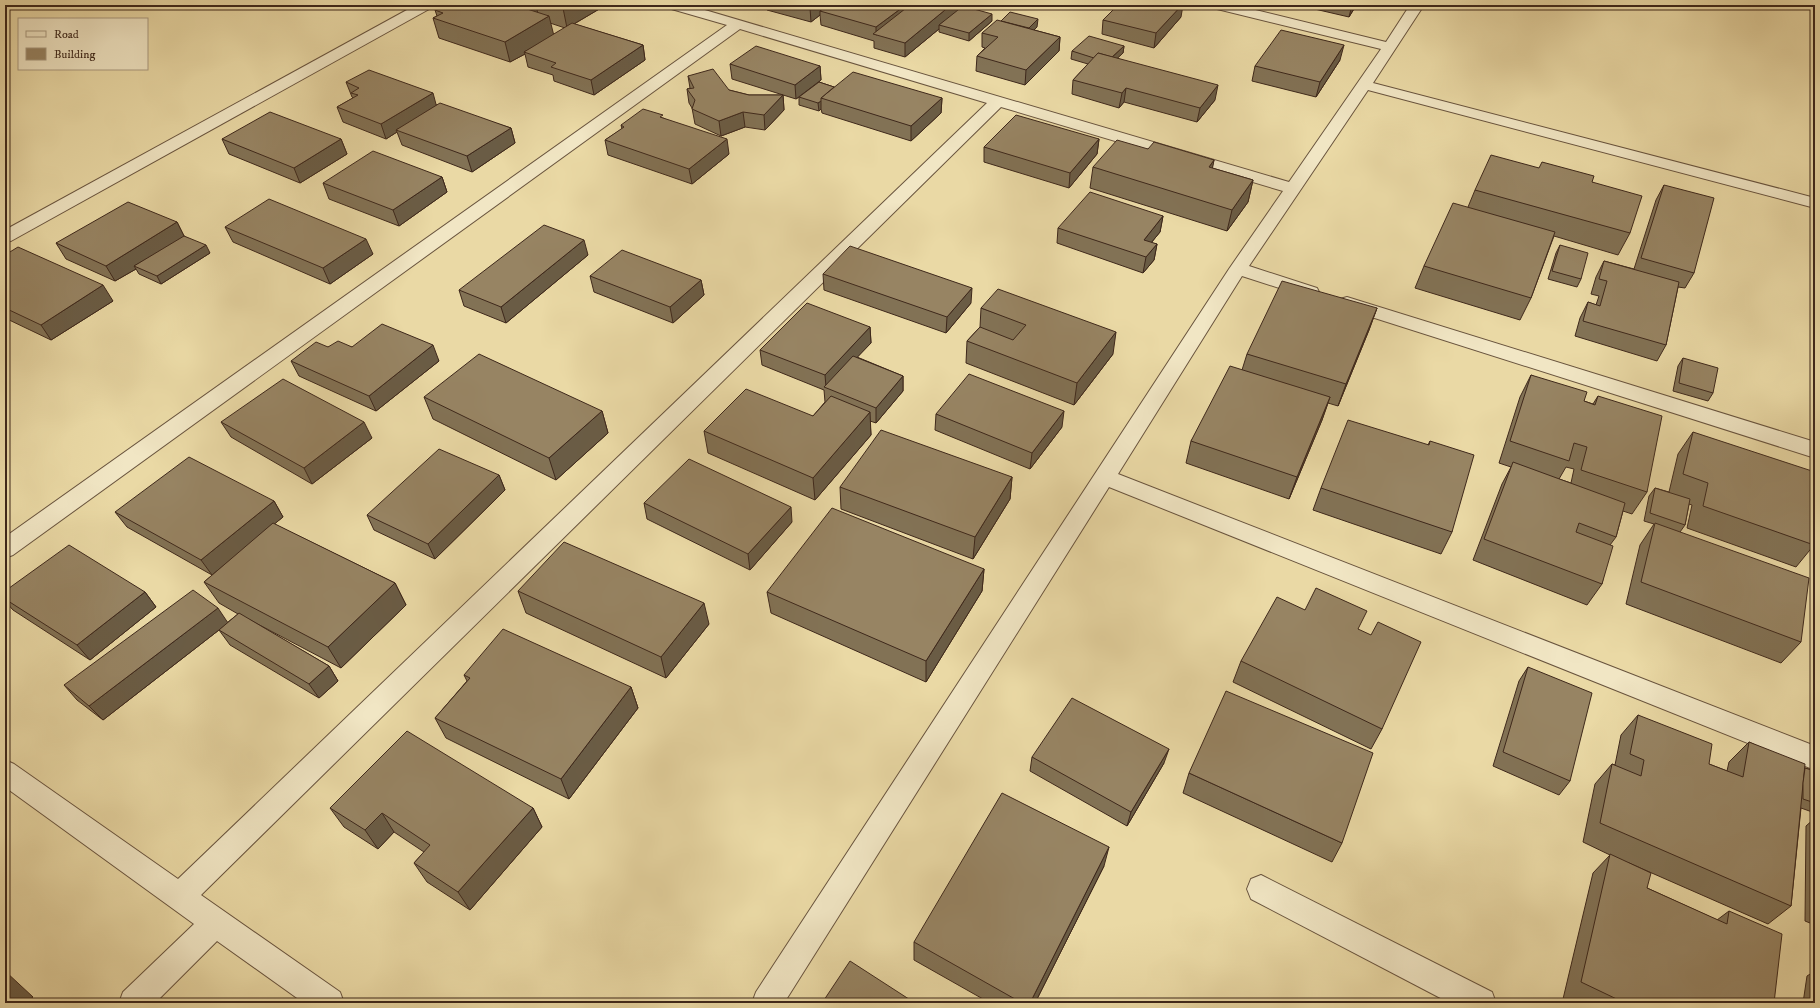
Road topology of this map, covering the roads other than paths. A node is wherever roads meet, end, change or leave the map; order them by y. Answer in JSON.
{"nodes":[{"id":1,"x":426,"y":5,"type":"edge"},
{"id":2,"x":673,"y":5,"type":"edge"},
{"id":3,"x":1218,"y":5,"type":"edge"},
{"id":4,"x":1417,"y":5,"type":"edge"},
{"id":5,"x":738,"y":24,"type":"junction"},
{"id":6,"x":1390,"y":47,"type":"junction"},
{"id":7,"x":1365,"y":85,"type":"junction"},
{"id":8,"x":998,"y":101,"type":"junction"},
{"id":9,"x":1294,"y":189,"type":"junction"},
{"id":10,"x":1815,"y":203,"type":"edge"},
{"id":11,"x":5,"y":237,"type":"edge"},
{"id":12,"x":1238,"y":269,"type":"junction"},
{"id":13,"x":1815,"y":450,"type":"edge"},
{"id":14,"x":1105,"y":477,"type":"junction"},
{"id":15,"x":5,"y":549,"type":"edge"},
{"id":16,"x":1815,"y":758,"type":"edge"},
{"id":17,"x":5,"y":772,"type":"edge"},
{"id":18,"x":1261,"y":889,"type":"dead end"},
{"id":19,"x":179,"y":897,"type":"junction"},
{"id":20,"x":215,"y":922,"type":"junction"},
{"id":21,"x":134,"y":1003,"type":"edge"},
{"id":22,"x":329,"y":1003,"type":"edge"},
{"id":23,"x":767,"y":1003,"type":"edge"},
{"id":24,"x":1481,"y":1003,"type":"edge"}],
"edges":[{"from":1,"to":11,"type":"street"},
{"from":2,"to":5,"type":"street"},
{"from":3,"to":6,"type":"street"},
{"from":4,"to":6,"type":"street"},
{"from":5,"to":8,"type":"street"},
{"from":5,"to":15,"type":"street"},
{"from":6,"to":7,"type":"street"},
{"from":7,"to":9,"type":"street"},
{"from":7,"to":10,"type":"street"},
{"from":8,"to":9,"type":"street"},
{"from":8,"to":19,"type":"street"},
{"from":9,"to":12,"type":"street"},
{"from":12,"to":13,"type":"street"},
{"from":12,"to":14,"type":"street"},
{"from":14,"to":16,"type":"street"},
{"from":14,"to":23,"type":"street"},
{"from":17,"to":19,"type":"street"},
{"from":18,"to":24,"type":"street"},
{"from":19,"to":20,"type":"street"},
{"from":20,"to":21,"type":"street"},
{"from":20,"to":22,"type":"street"}]}
